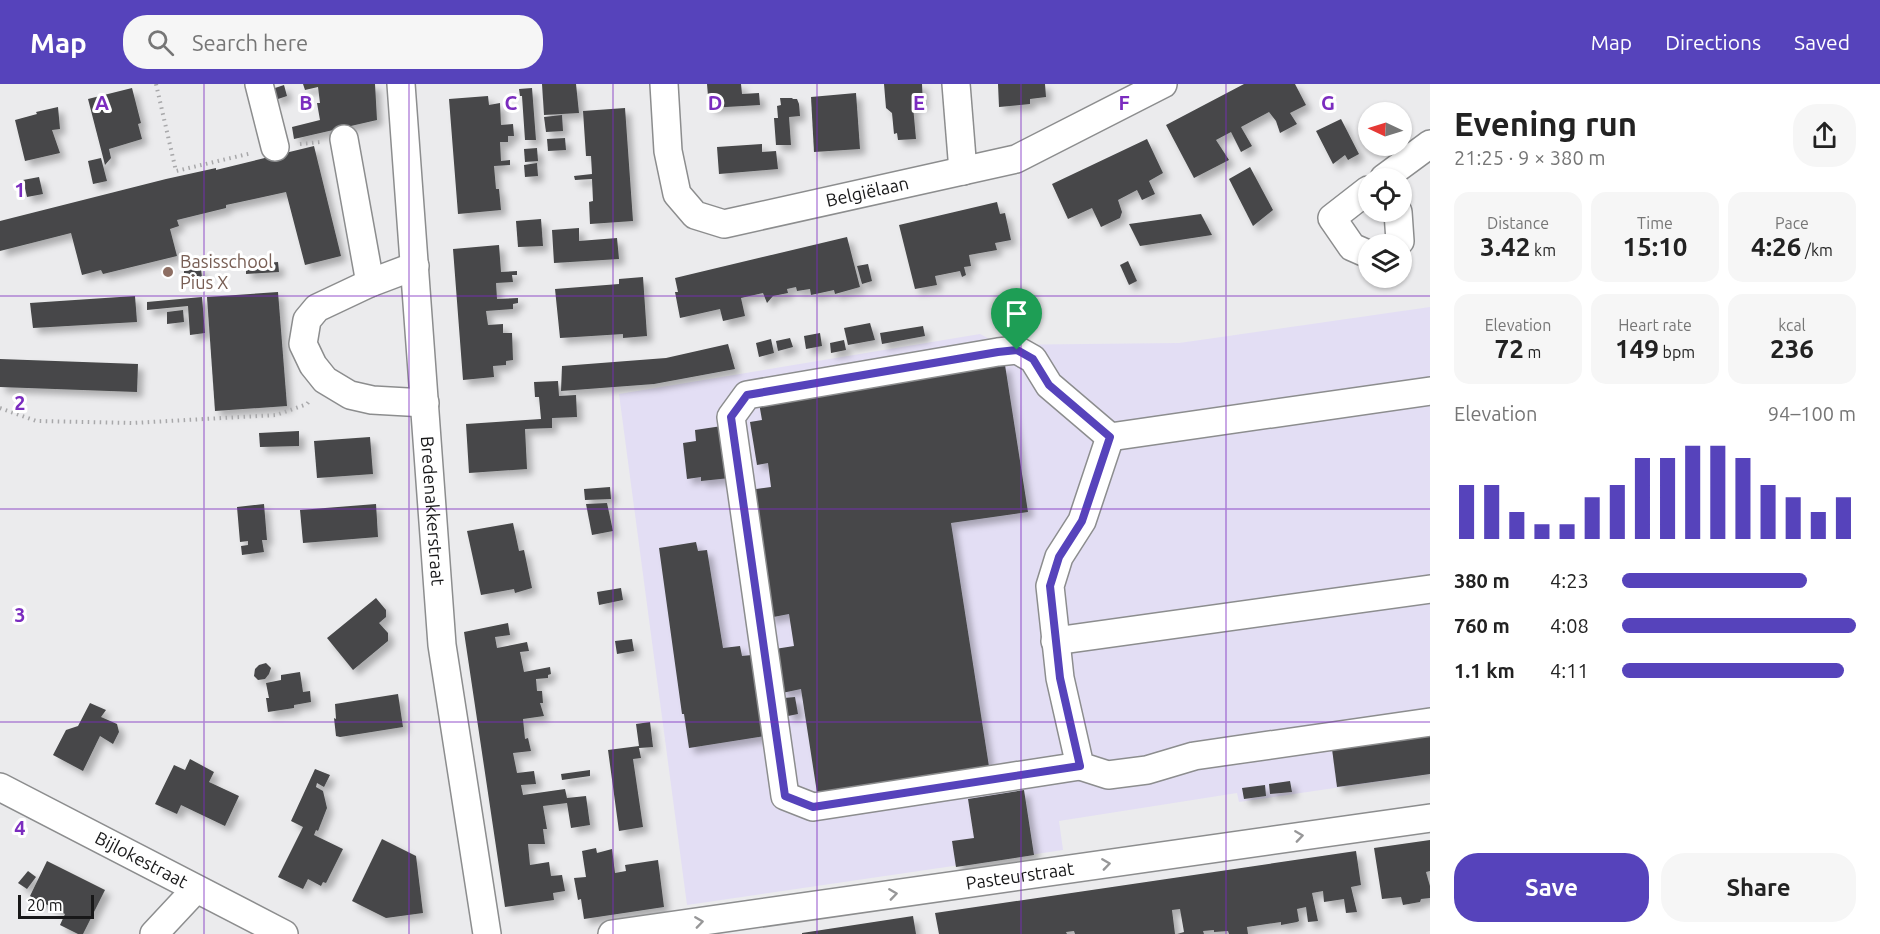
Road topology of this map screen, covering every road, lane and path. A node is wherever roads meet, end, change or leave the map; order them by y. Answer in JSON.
{"nodes":[{"id":1,"x":156,"y":84,"type":"edge"},
{"id":2,"x":259,"y":84,"type":"edge"},
{"id":3,"x":401,"y":84,"type":"edge"},
{"id":4,"x":663,"y":84,"type":"edge"},
{"id":5,"x":956,"y":84,"type":"edge"},
{"id":6,"x":1163,"y":84,"type":"edge"},
{"id":7,"x":344,"y":139,"type":"joint"},
{"id":8,"x":1430,"y":144,"type":"edge"},
{"id":9,"x":275,"y":147,"type":"junction"},
{"id":10,"x":1398,"y":168,"type":"edge"},
{"id":11,"x":963,"y":171,"type":"junction"},
{"id":12,"x":1358,"y":198,"type":"edge"},
{"id":13,"x":1358,"y":250,"type":"edge"},
{"id":14,"x":415,"y":266,"type":"junction"},
{"id":15,"x":370,"y":283,"type":"junction"},
{"id":16,"x":326,"y":380,"type":"junction"},
{"id":17,"x":1430,"y":391,"type":"edge"},
{"id":18,"x":425,"y":403,"type":"junction"},
{"id":19,"x":0,"y":408,"type":"edge"},
{"id":20,"x":1110,"y":437,"type":"junction"},
{"id":21,"x":1430,"y":589,"type":"edge"},
{"id":22,"x":1055,"y":640,"type":"junction"},
{"id":23,"x":1430,"y":722,"type":"edge"},
{"id":24,"x":1080,"y":766,"type":"junction"},
{"id":25,"x":0,"y":787,"type":"edge"},
{"id":26,"x":1430,"y":818,"type":"edge"},
{"id":27,"x":196,"y":889,"type":"junction"},
{"id":28,"x":154,"y":934,"type":"edge"},
{"id":29,"x":284,"y":934,"type":"edge"},
{"id":30,"x":487,"y":934,"type":"edge"},
{"id":31,"x":618,"y":934,"type":"edge"}],
"edges":[{"from":1,"to":9,"type":"path"},
{"from":2,"to":9,"type":"street"},
{"from":3,"to":14,"type":"street","name":"Bredenakkerstraat"},
{"from":4,"to":11,"type":"street","name":"Belgiëlaan"},
{"from":5,"to":11,"type":"street"},
{"from":6,"to":11,"type":"street","name":"Belgiëlaan"},
{"from":7,"to":9,"type":"path"},
{"from":7,"to":15,"type":"street"},
{"from":8,"to":10,"type":"street"},
{"from":12,"to":13,"type":"street"},
{"from":14,"to":15,"type":"street"},
{"from":14,"to":18,"type":"street","name":"Bredenakkerstraat"},
{"from":15,"to":16,"type":"street"},
{"from":16,"to":18,"type":"street"},
{"from":16,"to":19,"type":"path"},
{"from":17,"to":20,"type":"street"},
{"from":18,"to":30,"type":"street","name":"Bredenakkerstraat"},
{"from":20,"to":22,"type":"street"},
{"from":20,"to":24,"type":"street"},
{"from":21,"to":22,"type":"street"},
{"from":22,"to":24,"type":"street"},
{"from":23,"to":24,"type":"street"},
{"from":25,"to":27,"type":"street","name":"Bijlokestraat"},
{"from":31,"to":26,"type":"street","name":"Pasteurstraat","one_way":true},
{"from":27,"to":28,"type":"street"},
{"from":27,"to":29,"type":"street","name":"Bijlokestraat"}]}
